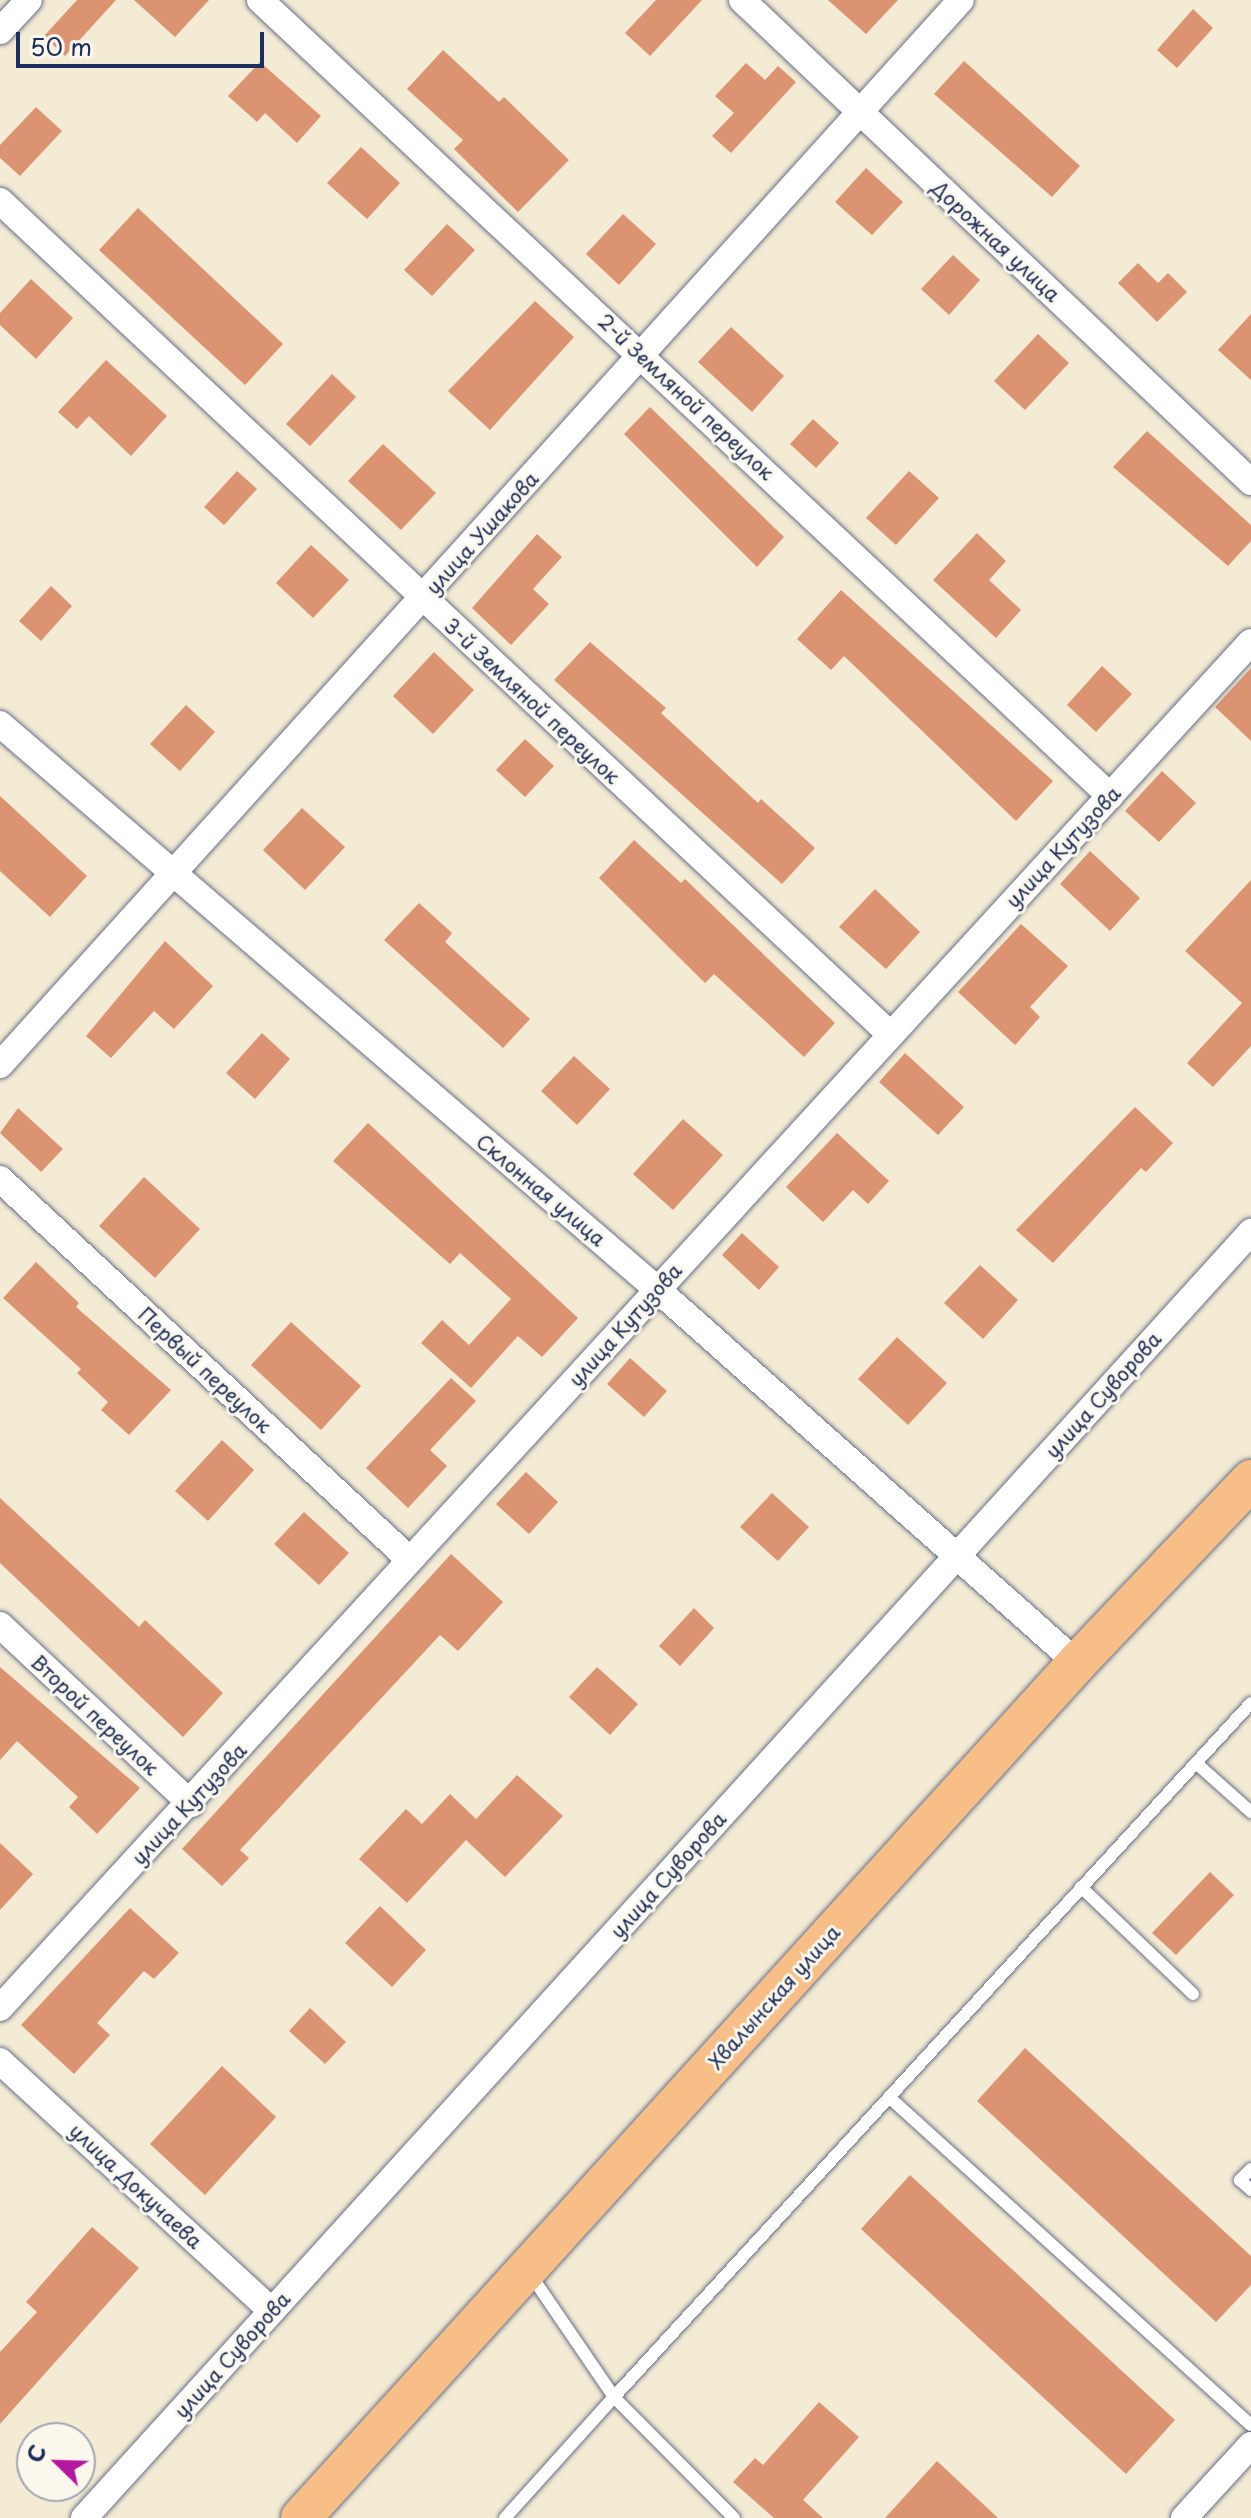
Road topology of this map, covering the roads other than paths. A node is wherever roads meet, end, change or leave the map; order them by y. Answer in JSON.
{"nodes":[{"id":1,"x":29,"y":0,"type":"edge"},
{"id":2,"x":260,"y":0,"type":"edge"},
{"id":3,"x":742,"y":0,"type":"edge"},
{"id":4,"x":961,"y":0,"type":"edge"},
{"id":5,"x":0,"y":31,"type":"edge"},
{"id":6,"x":860,"y":113,"type":"junction"},
{"id":7,"x":0,"y":201,"type":"edge"},
{"id":8,"x":642,"y":355,"type":"junction"},
{"id":9,"x":1251,"y":482,"type":"edge"},
{"id":10,"x":423,"y":599,"type":"junction"},
{"id":11,"x":1251,"y":642,"type":"edge"},
{"id":12,"x":0,"y":724,"type":"edge"},
{"id":13,"x":1110,"y":796,"type":"junction"},
{"id":14,"x":173,"y":876,"type":"junction"},
{"id":15,"x":891,"y":1035,"type":"junction"},
{"id":16,"x":0,"y":1065,"type":"edge"},
{"id":17,"x":0,"y":1179,"type":"edge"},
{"id":18,"x":1251,"y":1232,"type":"edge"},
{"id":19,"x":658,"y":1290,"type":"junction"},
{"id":20,"x":1251,"y":1480,"type":"edge"},
{"id":21,"x":957,"y":1556,"type":"junction"},
{"id":22,"x":410,"y":1560,"type":"junction"},
{"id":23,"x":0,"y":1625,"type":"edge"},
{"id":24,"x":1077,"y":1663,"type":"junction"},
{"id":25,"x":1251,"y":1703,"type":"edge"},
{"id":26,"x":1196,"y":1763,"type":"junction"},
{"id":27,"x":191,"y":1804,"type":"junction"},
{"id":28,"x":1251,"y":1812,"type":"edge"},
{"id":29,"x":1081,"y":1887,"type":"junction"},
{"id":30,"x":1193,"y":1994,"type":"dead end"},
{"id":31,"x":0,"y":2008,"type":"edge"},
{"id":32,"x":0,"y":2061,"type":"edge"},
{"id":33,"x":889,"y":2097,"type":"junction"},
{"id":34,"x":1251,"y":2169,"type":"edge"},
{"id":35,"x":1251,"y":2190,"type":"edge"},
{"id":36,"x":528,"y":2270,"type":"junction"},
{"id":37,"x":272,"y":2311,"type":"junction"},
{"id":38,"x":614,"y":2397,"type":"junction"},
{"id":39,"x":1251,"y":2425,"type":"edge"},
{"id":40,"x":1251,"y":2445,"type":"edge"},
{"id":41,"x":84,"y":2518,"type":"edge"},
{"id":42,"x":301,"y":2518,"type":"edge"},
{"id":43,"x":505,"y":2518,"type":"edge"},
{"id":44,"x":734,"y":2518,"type":"edge"},
{"id":45,"x":1184,"y":2518,"type":"edge"}],
"edges":[{"from":1,"to":5,"type":"street"},
{"from":2,"to":8,"type":"street","name":"2-й Земляной переулок"},
{"from":3,"to":6,"type":"street","name":"Дорожная улица"},
{"from":4,"to":6,"type":"street","name":"улица Ушакова"},
{"from":6,"to":8,"type":"street","name":"улица Ушакова"},
{"from":6,"to":9,"type":"street","name":"Дорожная улица"},
{"from":7,"to":10,"type":"street","name":"3-й Земляной переулок"},
{"from":8,"to":10,"type":"street","name":"улица Ушакова"},
{"from":8,"to":13,"type":"street","name":"2-й Земляной переулок"},
{"from":10,"to":14,"type":"street","name":"улица Ушакова"},
{"from":10,"to":15,"type":"street","name":"3-й Земляной переулок"},
{"from":11,"to":13,"type":"street","name":"улица Кутузова"},
{"from":12,"to":14,"type":"street","name":"Склонная улица"},
{"from":13,"to":15,"type":"street","name":"улица Кутузова"},
{"from":14,"to":16,"type":"street","name":"улица Ушакова"},
{"from":14,"to":19,"type":"street","name":"Склонная улица"},
{"from":15,"to":19,"type":"street","name":"улица Кутузова"},
{"from":17,"to":22,"type":"street","name":"Первый переулок"},
{"from":18,"to":21,"type":"street","name":"улица Суворова"},
{"from":19,"to":21,"type":"street","name":"Склонная улица"},
{"from":19,"to":22,"type":"street","name":"улица Кутузова"},
{"from":20,"to":24,"type":"main road","name":"Хвалынская улица"},
{"from":21,"to":24,"type":"street","name":"Склонная улица"},
{"from":21,"to":37,"type":"street","name":"улица Суворова"},
{"from":22,"to":27,"type":"street","name":"улица Кутузова"},
{"from":23,"to":27,"type":"street","name":"Второй переулок"},
{"from":24,"to":36,"type":"main road","name":"Хвалынская улица"},
{"from":25,"to":26,"type":"lane"},
{"from":26,"to":28,"type":"lane"},
{"from":26,"to":29,"type":"lane"},
{"from":27,"to":31,"type":"street","name":"улица Кутузова"},
{"from":29,"to":30,"type":"lane"},
{"from":29,"to":33,"type":"lane"},
{"from":32,"to":37,"type":"street","name":"улица Докучаева"},
{"from":33,"to":38,"type":"lane"},
{"from":33,"to":39,"type":"lane"},
{"from":34,"to":35,"type":"lane"},
{"from":36,"to":38,"type":"lane"},
{"from":36,"to":42,"type":"main road","name":"Хвалынская улица"},
{"from":37,"to":41,"type":"street","name":"улица Суворова"},
{"from":38,"to":43,"type":"lane"},
{"from":38,"to":44,"type":"lane"},
{"from":40,"to":45,"type":"street"}]}
